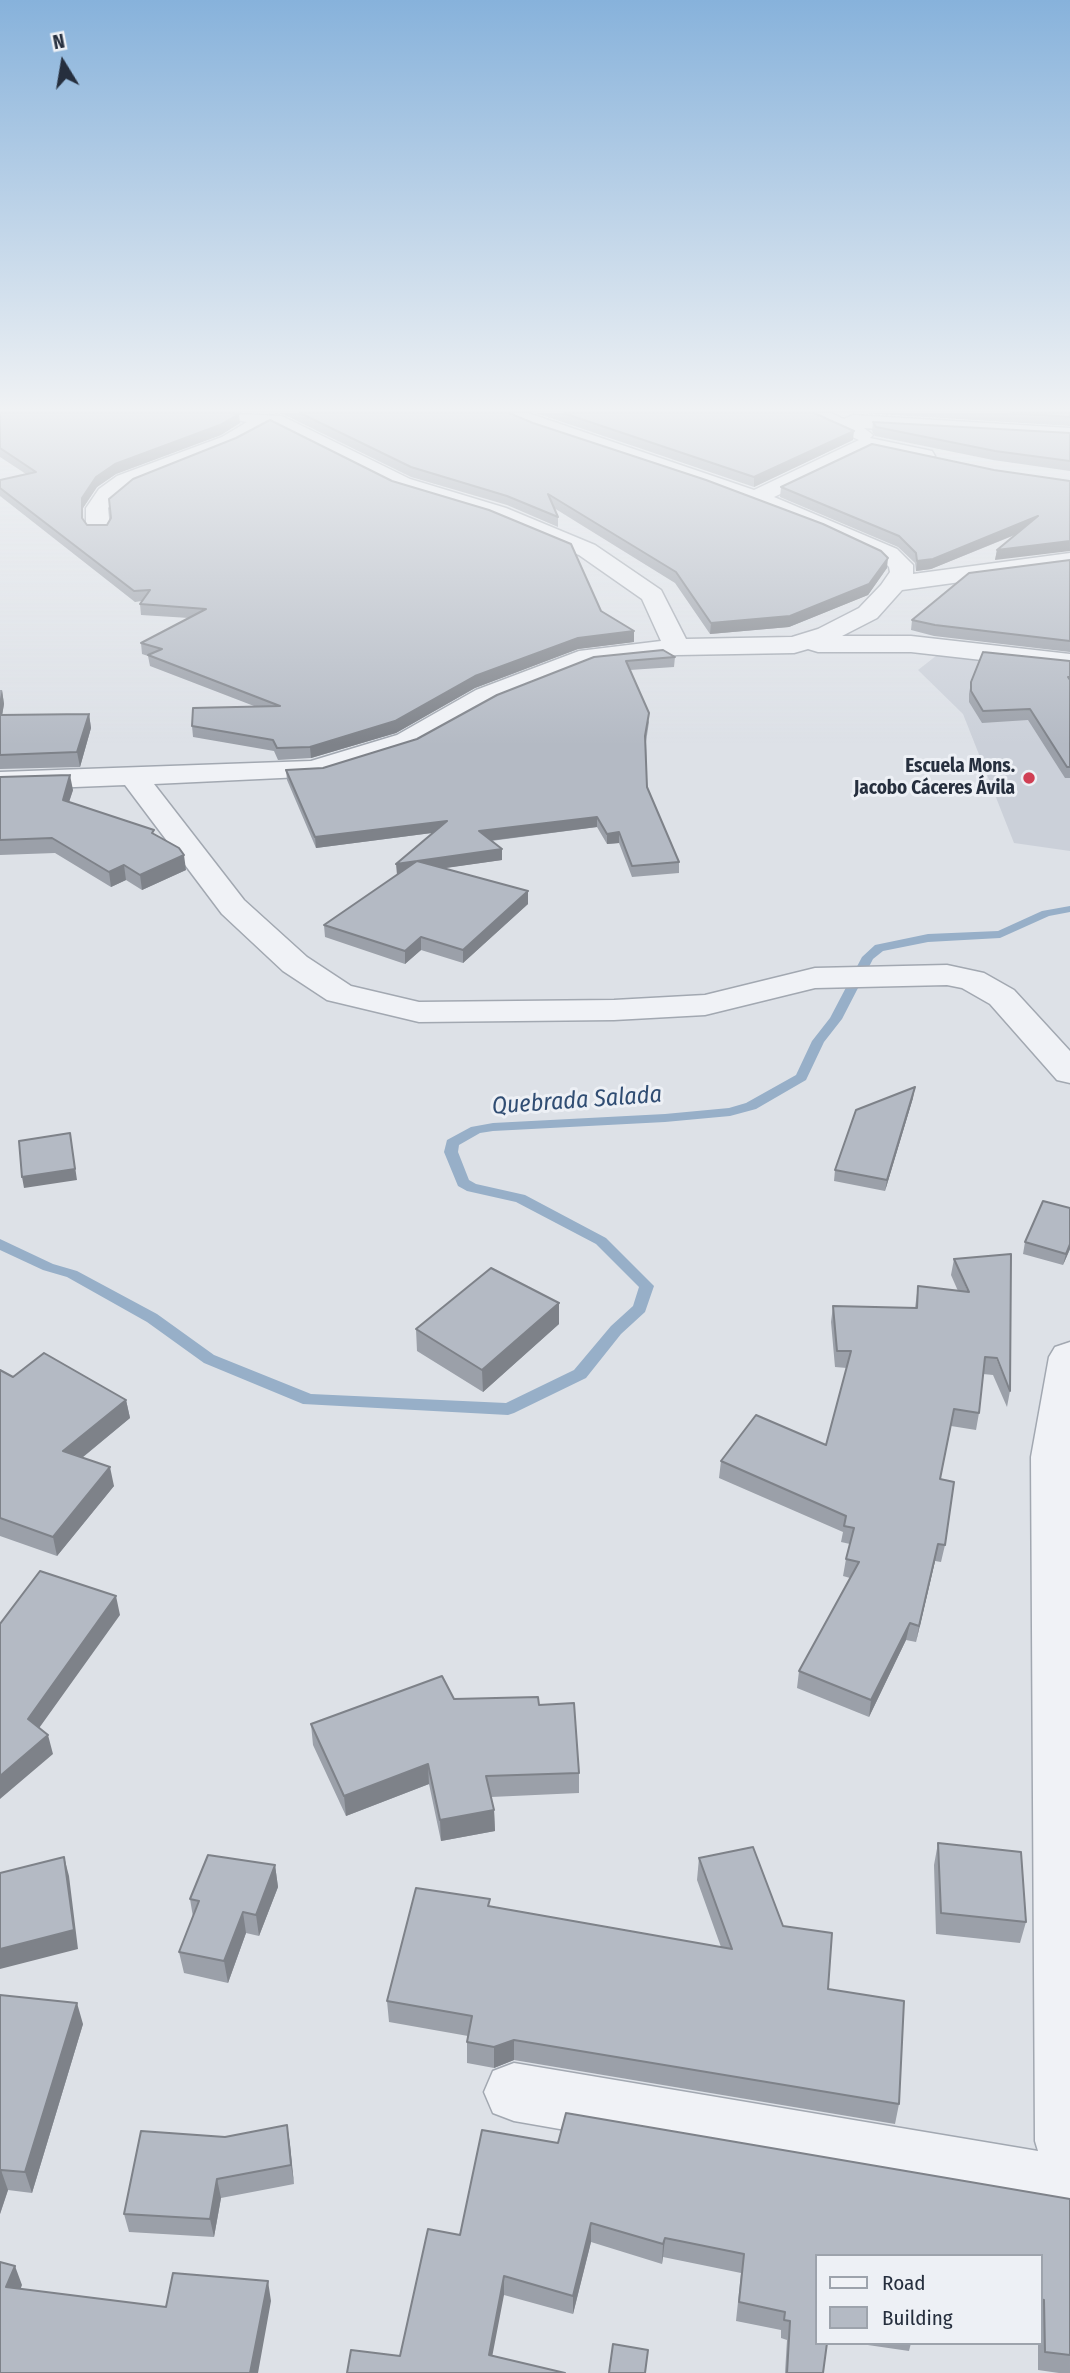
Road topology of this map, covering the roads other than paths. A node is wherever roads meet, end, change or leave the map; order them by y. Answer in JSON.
{"nodes":[{"id":1,"x":98,"y":524,"type":"edge"},
{"id":2,"x":524,"y":524,"type":"edge"},
{"id":3,"x":819,"y":524,"type":"edge"},
{"id":4,"x":98,"y":528,"type":"edge"},
{"id":5,"x":1070,"y":560,"type":"edge"},
{"id":6,"x":895,"y":584,"type":"junction"},
{"id":7,"x":794,"y":645,"type":"junction"},
{"id":8,"x":677,"y":646,"type":"junction"},
{"id":9,"x":1070,"y":662,"type":"edge"},
{"id":10,"x":135,"y":779,"type":"junction"},
{"id":11,"x":0,"y":781,"type":"edge"},
{"id":12,"x":1070,"y":1072,"type":"edge"},
{"id":13,"x":1070,"y":1357,"type":"edge"},
{"id":14,"x":514,"y":2092,"type":"dead end"},
{"id":15,"x":1070,"y":2157,"type":"edge"},
{"id":16,"x":1070,"y":2187,"type":"edge"}],
"edges":[{"from":1,"to":4,"type":"street"},
{"from":2,"to":8,"type":"street"},
{"from":3,"to":6,"type":"street"},
{"from":5,"to":6,"type":"street"},
{"from":6,"to":7,"type":"street"},
{"from":7,"to":8,"type":"street"},
{"from":7,"to":9,"type":"street"},
{"from":8,"to":10,"type":"street"},
{"from":10,"to":11,"type":"street"},
{"from":10,"to":12,"type":"street"},
{"from":13,"to":15,"type":"street"},
{"from":14,"to":16,"type":"street"}]}
